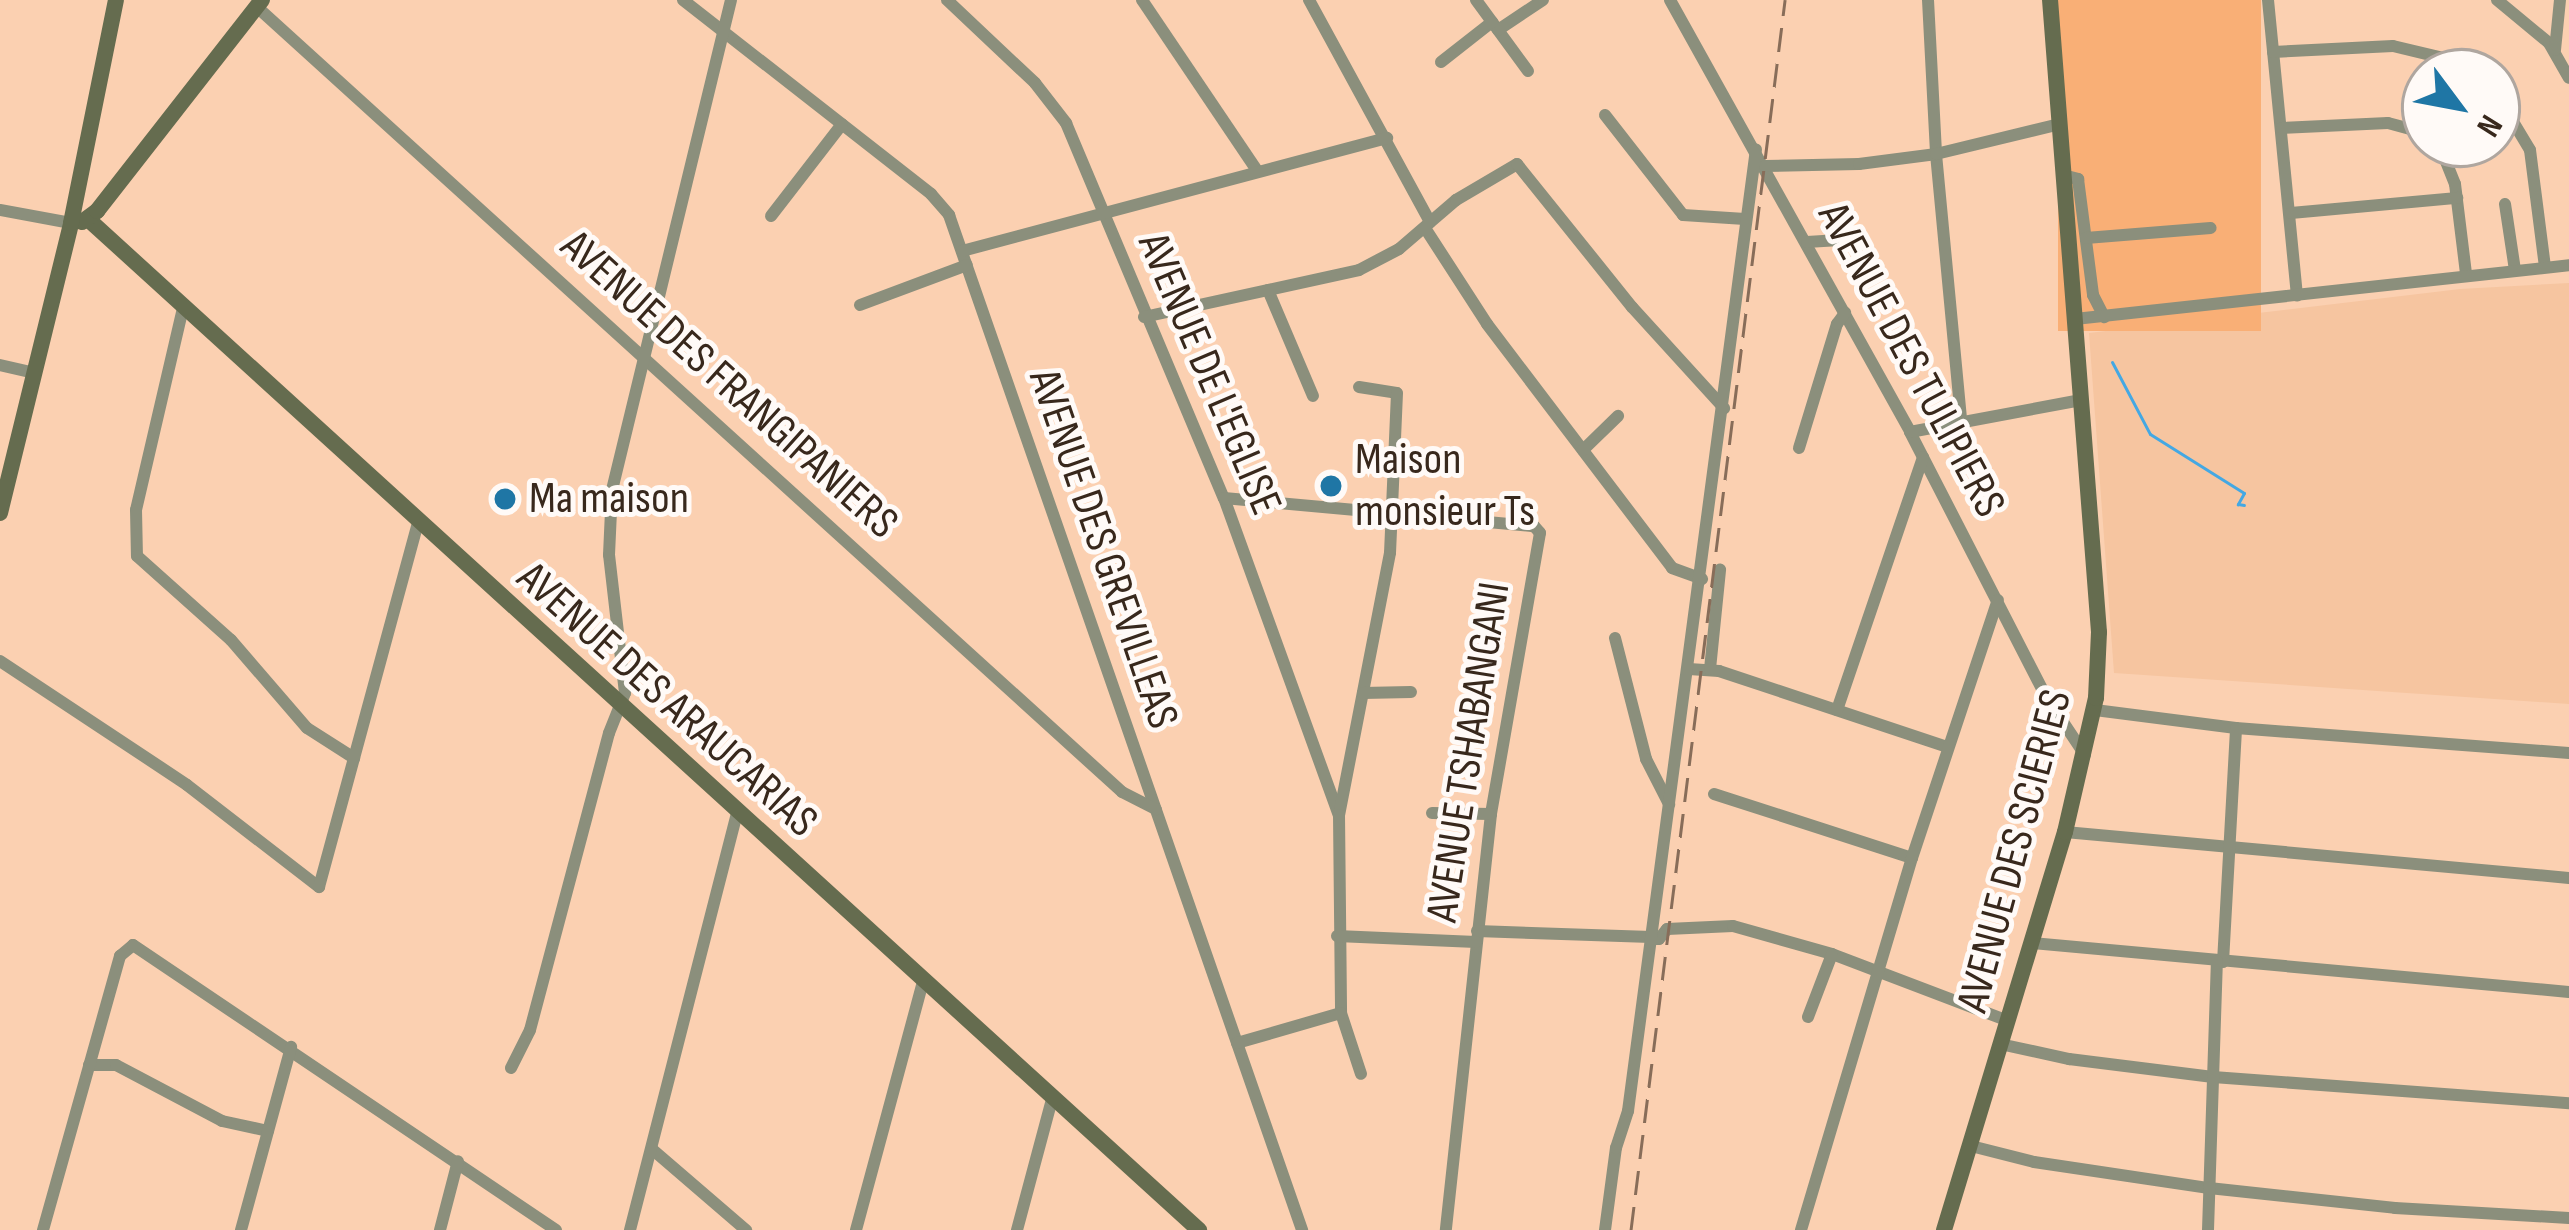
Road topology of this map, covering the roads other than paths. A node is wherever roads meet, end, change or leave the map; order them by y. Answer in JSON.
{"nodes":[{"id":1,"x":116,"y":0,"type":"edge"},
{"id":2,"x":683,"y":0,"type":"edge"},
{"id":3,"x":731,"y":0,"type":"edge"},
{"id":4,"x":947,"y":0,"type":"edge"},
{"id":5,"x":1142,"y":0,"type":"edge"},
{"id":6,"x":1310,"y":0,"type":"edge"},
{"id":7,"x":1476,"y":0,"type":"edge"},
{"id":8,"x":1543,"y":0,"type":"edge"},
{"id":9,"x":1670,"y":0,"type":"edge"},
{"id":10,"x":1928,"y":0,"type":"edge"},
{"id":11,"x":2050,"y":0,"type":"edge"},
{"id":12,"x":2268,"y":0,"type":"edge"},
{"id":13,"x":2498,"y":0,"type":"edge"},
{"id":14,"x":2560,"y":0,"type":"edge"},
{"id":15,"x":259,"y":3,"type":"edge"},
{"id":16,"x":1495,"y":26,"type":"junction"},
{"id":17,"x":724,"y":31,"type":"junction"},
{"id":18,"x":2401,"y":48,"type":"edge"},
{"id":19,"x":2555,"y":50,"type":"junction"},
{"id":20,"x":2273,"y":52,"type":"junction"},
{"id":21,"x":1441,"y":62,"type":"dead end"},
{"id":22,"x":1528,"y":71,"type":"dead end"},
{"id":23,"x":2569,"y":78,"type":"edge"},
{"id":24,"x":1605,"y":115,"type":"dead end"},
{"id":25,"x":842,"y":124,"type":"junction"},
{"id":26,"x":2060,"y":124,"type":"junction"},
{"id":27,"x":2401,"y":127,"type":"edge"},
{"id":28,"x":2282,"y":128,"type":"junction"},
{"id":29,"x":2521,"y":135,"type":"edge"},
{"id":30,"x":1387,"y":138,"type":"junction"},
{"id":31,"x":1756,"y":148,"type":"junction"},
{"id":32,"x":1936,"y":154,"type":"junction"},
{"id":33,"x":1766,"y":166,"type":"junction"},
{"id":34,"x":2447,"y":168,"type":"edge"},
{"id":35,"x":1258,"y":172,"type":"junction"},
{"id":36,"x":2063,"y":175,"type":"junction"},
{"id":37,"x":2457,"y":198,"type":"junction"},
{"id":38,"x":2505,"y":204,"type":"dead end"},
{"id":39,"x":0,"y":210,"type":"edge"},
{"id":40,"x":1102,"y":213,"type":"junction"},
{"id":41,"x":2290,"y":213,"type":"junction"},
{"id":42,"x":771,"y":216,"type":"dead end"},
{"id":43,"x":1745,"y":219,"type":"junction"},
{"id":44,"x":80,"y":222,"type":"junction"},
{"id":45,"x":1427,"y":225,"type":"junction"},
{"id":46,"x":2211,"y":228,"type":"dead end"},
{"id":47,"x":2086,"y":238,"type":"junction"},
{"id":48,"x":1856,"y":239,"type":"dead end"},
{"id":49,"x":1807,"y":242,"type":"junction"},
{"id":50,"x":964,"y":258,"type":"junction"},
{"id":51,"x":2569,"y":265,"type":"edge"},
{"id":52,"x":2546,"y":267,"type":"junction"},
{"id":53,"x":2515,"y":270,"type":"junction"},
{"id":54,"x":2466,"y":274,"type":"junction"},
{"id":55,"x":1268,"y":290,"type":"junction"},
{"id":56,"x":2297,"y":296,"type":"junction"},
{"id":57,"x":860,"y":305,"type":"dead end"},
{"id":58,"x":183,"y":308,"type":"junction"},
{"id":59,"x":1846,"y":313,"type":"junction"},
{"id":60,"x":1144,"y":317,"type":"junction"},
{"id":61,"x":2104,"y":317,"type":"junction"},
{"id":62,"x":2075,"y":320,"type":"junction"},
{"id":63,"x":644,"y":358,"type":"junction"},
{"id":64,"x":0,"y":365,"type":"edge"},
{"id":65,"x":34,"y":373,"type":"junction"},
{"id":66,"x":1359,"y":387,"type":"dead end"},
{"id":67,"x":1312,"y":396,"type":"dead end"},
{"id":68,"x":2081,"y":400,"type":"junction"},
{"id":69,"x":1724,"y":408,"type":"junction"},
{"id":70,"x":1618,"y":416,"type":"dead end"},
{"id":71,"x":1961,"y":419,"type":"junction"},
{"id":72,"x":1910,"y":432,"type":"junction"},
{"id":73,"x":8,"y":444,"type":"edge"},
{"id":74,"x":1799,"y":448,"type":"dead end"},
{"id":75,"x":1583,"y":450,"type":"junction"},
{"id":76,"x":1923,"y":457,"type":"junction"},
{"id":77,"x":1223,"y":498,"type":"junction"},
{"id":78,"x":1394,"y":511,"type":"junction"},
{"id":79,"x":0,"y":513,"type":"edge"},
{"id":80,"x":418,"y":522,"type":"junction"},
{"id":81,"x":1720,"y":570,"type":"dead end"},
{"id":82,"x":1702,"y":579,"type":"junction"},
{"id":83,"x":1998,"y":599,"type":"junction"},
{"id":84,"x":1616,"y":638,"type":"dead end"},
{"id":85,"x":0,"y":661,"type":"edge"},
{"id":86,"x":1710,"y":669,"type":"junction"},
{"id":87,"x":1689,"y":670,"type":"junction"},
{"id":88,"x":1411,"y":692,"type":"dead end"},
{"id":89,"x":1363,"y":693,"type":"junction"},
{"id":90,"x":620,"y":706,"type":"junction"},
{"id":91,"x":1837,"y":710,"type":"junction"},
{"id":92,"x":2095,"y":710,"type":"junction"},
{"id":93,"x":2236,"y":728,"type":"junction"},
{"id":94,"x":1948,"y":747,"type":"junction"},
{"id":95,"x":2569,"y":753,"type":"edge"},
{"id":96,"x":2085,"y":755,"type":"junction"},
{"id":97,"x":354,"y":758,"type":"junction"},
{"id":98,"x":1714,"y":794,"type":"dead end"},
{"id":99,"x":1670,"y":805,"type":"junction"},
{"id":100,"x":1156,"y":809,"type":"junction"},
{"id":101,"x":737,"y":812,"type":"junction"},
{"id":102,"x":1432,"y":813,"type":"dead end"},
{"id":103,"x":1491,"y":814,"type":"junction"},
{"id":104,"x":1340,"y":815,"type":"junction"},
{"id":105,"x":2065,"y":832,"type":"junction"},
{"id":106,"x":2228,"y":847,"type":"junction"},
{"id":107,"x":1912,"y":858,"type":"junction"},
{"id":108,"x":2569,"y":878,"type":"edge"},
{"id":109,"x":1337,"y":936,"type":"junction"},
{"id":110,"x":1477,"y":937,"type":"junction"},
{"id":111,"x":1651,"y":938,"type":"junction"},
{"id":112,"x":2032,"y":943,"type":"junction"},
{"id":113,"x":1832,"y":954,"type":"junction"},
{"id":114,"x":2221,"y":962,"type":"junction"},
{"id":115,"x":1877,"y":972,"type":"junction"},
{"id":116,"x":923,"y":981,"type":"junction"},
{"id":117,"x":2569,"y":992,"type":"edge"},
{"id":118,"x":1341,"y":1013,"type":"junction"},
{"id":119,"x":1808,"y":1017,"type":"dead end"},
{"id":120,"x":2008,"y":1021,"type":"junction"},
{"id":121,"x":1238,"y":1043,"type":"junction"},
{"id":122,"x":2000,"y":1044,"type":"junction"},
{"id":123,"x":291,"y":1047,"type":"junction"},
{"id":124,"x":89,"y":1065,"type":"junction"},
{"id":125,"x":511,"y":1068,"type":"dead end"},
{"id":126,"x":1361,"y":1074,"type":"dead end"},
{"id":127,"x":2213,"y":1077,"type":"junction"},
{"id":128,"x":1052,"y":1099,"type":"junction"},
{"id":129,"x":2569,"y":1103,"type":"edge"},
{"id":130,"x":268,"y":1130,"type":"junction"},
{"id":131,"x":1971,"y":1146,"type":"junction"},
{"id":132,"x":653,"y":1150,"type":"junction"},
{"id":133,"x":458,"y":1161,"type":"junction"},
{"id":134,"x":2209,"y":1188,"type":"junction"},
{"id":135,"x":2569,"y":1218,"type":"edge"},
{"id":136,"x":43,"y":1230,"type":"edge"},
{"id":137,"x":241,"y":1230,"type":"edge"},
{"id":138,"x":440,"y":1230,"type":"edge"},
{"id":139,"x":556,"y":1230,"type":"edge"},
{"id":140,"x":630,"y":1230,"type":"edge"},
{"id":141,"x":746,"y":1230,"type":"edge"},
{"id":142,"x":856,"y":1230,"type":"edge"},
{"id":143,"x":1018,"y":1230,"type":"edge"},
{"id":144,"x":1198,"y":1230,"type":"edge"},
{"id":145,"x":1302,"y":1230,"type":"edge"},
{"id":146,"x":1446,"y":1230,"type":"edge"},
{"id":147,"x":1605,"y":1230,"type":"edge"},
{"id":148,"x":1801,"y":1230,"type":"edge"},
{"id":149,"x":1945,"y":1230,"type":"edge"},
{"id":150,"x":2208,"y":1230,"type":"edge"}],
"edges":[{"from":1,"to":44,"type":"street"},
{"from":2,"to":17,"type":"street","name":"AVENUE DES GREVILLEAS"},
{"from":3,"to":17,"type":"street"},
{"from":4,"to":40,"type":"street","name":"AVENUE DE L'EGLISE"},
{"from":5,"to":35,"type":"street"},
{"from":6,"to":30,"type":"street"},
{"from":7,"to":16,"type":"street"},
{"from":8,"to":16,"type":"street"},
{"from":9,"to":31,"type":"street","name":"AVENUE DES TULIPIERS"},
{"from":10,"to":32,"type":"street"},
{"from":11,"to":26,"type":"street","name":"AVENUE DES SCIERIES"},
{"from":12,"to":20,"type":"street"},
{"from":13,"to":19,"type":"street"},
{"from":14,"to":19,"type":"street"},
{"from":15,"to":44,"type":"street"},
{"from":15,"to":63,"type":"street","name":"AVENUE DES FRANGIPANIERS"},
{"from":16,"to":21,"type":"street"},
{"from":16,"to":22,"type":"street"},
{"from":17,"to":25,"type":"street","name":"AVENUE DES GREVILLEAS"},
{"from":17,"to":63,"type":"street"},
{"from":18,"to":20,"type":"street"},
{"from":19,"to":23,"type":"street"},
{"from":20,"to":28,"type":"street"},
{"from":24,"to":43,"type":"street"},
{"from":25,"to":42,"type":"street"},
{"from":25,"to":50,"type":"street","name":"AVENUE DES GREVILLEAS"},
{"from":26,"to":32,"type":"street"},
{"from":26,"to":36,"type":"street","name":"AVENUE DES SCIERIES"},
{"from":27,"to":28,"type":"street"},
{"from":28,"to":41,"type":"street"},
{"from":29,"to":52,"type":"street"},
{"from":30,"to":35,"type":"street"},
{"from":30,"to":45,"type":"street"},
{"from":31,"to":33,"type":"street","name":"AVENUE DES TULIPIERS"},
{"from":31,"to":43,"type":"street"},
{"from":32,"to":33,"type":"street"},
{"from":32,"to":71,"type":"street"},
{"from":33,"to":49,"type":"street","name":"AVENUE DES TULIPIERS"},
{"from":34,"to":37,"type":"street"},
{"from":35,"to":40,"type":"street"},
{"from":36,"to":47,"type":"street"},
{"from":36,"to":62,"type":"street","name":"AVENUE DES SCIERIES"},
{"from":37,"to":41,"type":"street"},
{"from":37,"to":54,"type":"street"},
{"from":38,"to":53,"type":"street"},
{"from":39,"to":44,"type":"street"},
{"from":40,"to":50,"type":"street"},
{"from":40,"to":60,"type":"street","name":"AVENUE DE L'EGLISE"},
{"from":41,"to":56,"type":"street"},
{"from":43,"to":69,"type":"street"},
{"from":44,"to":58,"type":"street","name":"AVENUE DES ARAUCARIAS"},
{"from":44,"to":65,"type":"street"},
{"from":45,"to":55,"type":"street"},
{"from":45,"to":69,"type":"street"},
{"from":45,"to":75,"type":"street"},
{"from":46,"to":47,"type":"street"},
{"from":47,"to":61,"type":"street"},
{"from":48,"to":49,"type":"street"},
{"from":49,"to":59,"type":"street","name":"AVENUE DES TULIPIERS"},
{"from":50,"to":57,"type":"street"},
{"from":50,"to":100,"type":"street","name":"AVENUE DES GREVILLEAS"},
{"from":51,"to":52,"type":"street"},
{"from":52,"to":53,"type":"street"},
{"from":53,"to":54,"type":"street"},
{"from":54,"to":56,"type":"street"},
{"from":55,"to":60,"type":"street"},
{"from":55,"to":67,"type":"street"},
{"from":56,"to":61,"type":"street"},
{"from":58,"to":80,"type":"street","name":"AVENUE DES ARAUCARIAS"},
{"from":58,"to":97,"type":"street"},
{"from":59,"to":72,"type":"street","name":"AVENUE DES TULIPIERS"},
{"from":59,"to":74,"type":"street"},
{"from":60,"to":77,"type":"street","name":"AVENUE DE L'EGLISE"},
{"from":61,"to":62,"type":"street"},
{"from":62,"to":68,"type":"street","name":"AVENUE DES SCIERIES"},
{"from":63,"to":90,"type":"street"},
{"from":63,"to":100,"type":"street","name":"AVENUE DES FRANGIPANIERS"},
{"from":64,"to":65,"type":"street"},
{"from":65,"to":73,"type":"street"},
{"from":66,"to":78,"type":"street"},
{"from":68,"to":71,"type":"street"},
{"from":68,"to":92,"type":"street","name":"AVENUE DES SCIERIES"},
{"from":69,"to":82,"type":"street"},
{"from":70,"to":75,"type":"street"},
{"from":71,"to":72,"type":"street"},
{"from":72,"to":76,"type":"street","name":"AVENUE DES TULIPIERS"},
{"from":73,"to":79,"type":"street"},
{"from":75,"to":82,"type":"street"},
{"from":76,"to":83,"type":"street","name":"AVENUE DES TULIPIERS"},
{"from":76,"to":91,"type":"street"},
{"from":77,"to":78,"type":"street","name":"AVENUE TSHABANGANI"},
{"from":77,"to":104,"type":"street","name":"AVENUE DE L'EGLISE"},
{"from":78,"to":89,"type":"street"},
{"from":78,"to":103,"type":"street","name":"AVENUE TSHABANGANI"},
{"from":80,"to":90,"type":"street","name":"AVENUE DES ARAUCARIAS"},
{"from":80,"to":97,"type":"street"},
{"from":81,"to":86,"type":"street"},
{"from":82,"to":87,"type":"street"},
{"from":83,"to":94,"type":"street"},
{"from":83,"to":96,"type":"street","name":"AVENUE DES TULIPIERS"},
{"from":84,"to":99,"type":"street"},
{"from":85,"to":97,"type":"street"},
{"from":86,"to":87,"type":"street"},
{"from":86,"to":91,"type":"street"},
{"from":87,"to":99,"type":"street"},
{"from":88,"to":89,"type":"street"},
{"from":89,"to":104,"type":"street"},
{"from":90,"to":101,"type":"street","name":"AVENUE DES ARAUCARIAS"},
{"from":90,"to":125,"type":"street"},
{"from":91,"to":94,"type":"street"},
{"from":92,"to":93,"type":"street"},
{"from":92,"to":96,"type":"street","name":"AVENUE DES SCIERIES"},
{"from":93,"to":95,"type":"street"},
{"from":93,"to":106,"type":"street"},
{"from":94,"to":107,"type":"street"},
{"from":96,"to":105,"type":"street","name":"AVENUE DES SCIERIES"},
{"from":98,"to":107,"type":"street"},
{"from":99,"to":111,"type":"street"},
{"from":100,"to":121,"type":"street","name":"AVENUE DES GREVILLEAS"},
{"from":101,"to":116,"type":"street","name":"AVENUE DES ARAUCARIAS"},
{"from":101,"to":132,"type":"street"},
{"from":102,"to":103,"type":"street"},
{"from":103,"to":110,"type":"street","name":"AVENUE TSHABANGANI"},
{"from":104,"to":109,"type":"street"},
{"from":105,"to":106,"type":"street"},
{"from":105,"to":112,"type":"street","name":"AVENUE DES SCIERIES"},
{"from":106,"to":108,"type":"street"},
{"from":106,"to":114,"type":"street"},
{"from":107,"to":115,"type":"street"},
{"from":109,"to":110,"type":"street"},
{"from":109,"to":118,"type":"street"},
{"from":110,"to":111,"type":"street"},
{"from":110,"to":146,"type":"street","name":"AVENUE TSHABANGANI"},
{"from":111,"to":113,"type":"street"},
{"from":111,"to":147,"type":"street"},
{"from":112,"to":114,"type":"street"},
{"from":112,"to":120,"type":"street","name":"AVENUE DES SCIERIES"},
{"from":113,"to":115,"type":"street"},
{"from":113,"to":119,"type":"street"},
{"from":114,"to":117,"type":"street"},
{"from":114,"to":127,"type":"street"},
{"from":115,"to":120,"type":"street"},
{"from":115,"to":148,"type":"street"},
{"from":116,"to":128,"type":"street","name":"AVENUE DES ARAUCARIAS"},
{"from":116,"to":142,"type":"street"},
{"from":118,"to":121,"type":"street"},
{"from":118,"to":126,"type":"street"},
{"from":120,"to":122,"type":"street","name":"AVENUE DES SCIERIES"},
{"from":121,"to":145,"type":"street","name":"AVENUE DES GREVILLEAS"},
{"from":122,"to":127,"type":"street"},
{"from":122,"to":131,"type":"street","name":"AVENUE DES SCIERIES"},
{"from":123,"to":124,"type":"street"},
{"from":123,"to":130,"type":"street"},
{"from":123,"to":133,"type":"street"},
{"from":124,"to":130,"type":"street"},
{"from":124,"to":136,"type":"street"},
{"from":127,"to":129,"type":"street"},
{"from":127,"to":134,"type":"street"},
{"from":128,"to":143,"type":"street"},
{"from":128,"to":144,"type":"street","name":"AVENUE DES ARAUCARIAS"},
{"from":130,"to":137,"type":"street"},
{"from":131,"to":134,"type":"street"},
{"from":131,"to":149,"type":"street","name":"AVENUE DES SCIERIES"},
{"from":132,"to":140,"type":"street"},
{"from":132,"to":141,"type":"street"},
{"from":133,"to":138,"type":"street"},
{"from":133,"to":139,"type":"street"},
{"from":134,"to":135,"type":"street"},
{"from":134,"to":150,"type":"street"}]}
